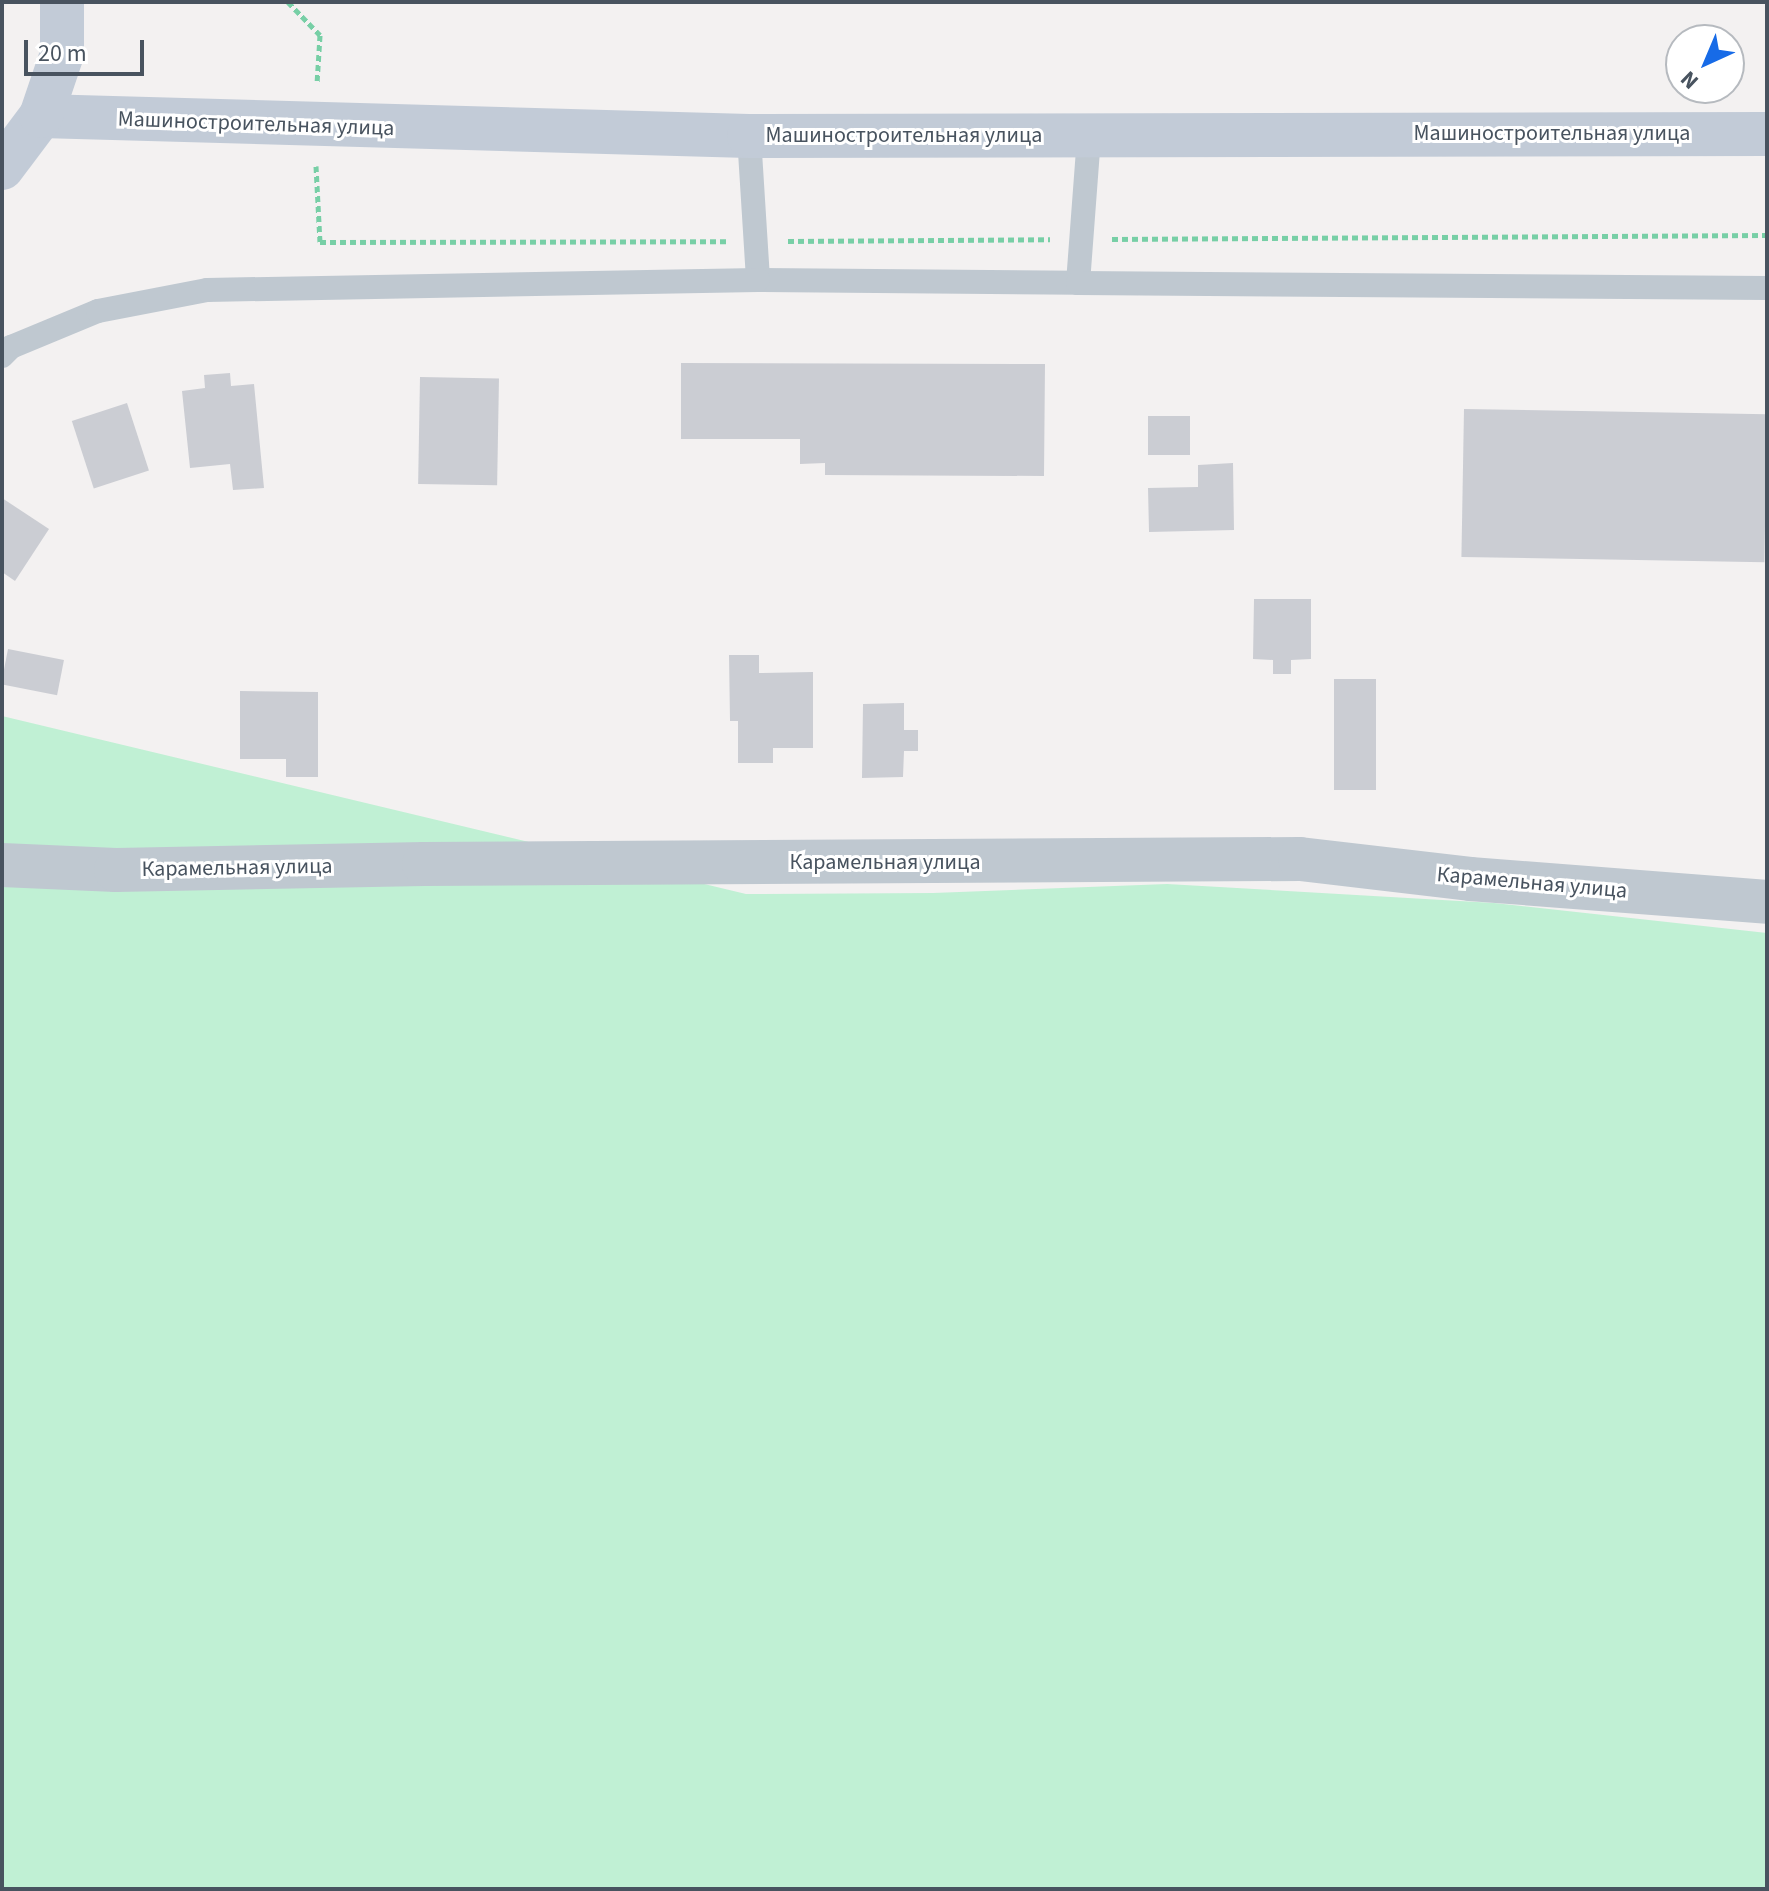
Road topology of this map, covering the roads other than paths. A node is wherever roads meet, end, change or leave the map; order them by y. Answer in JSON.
{"nodes":[{"id":1,"x":62,"y":2,"type":"edge"},
{"id":2,"x":41,"y":116,"type":"junction"},
{"id":3,"x":1767,"y":134,"type":"edge"},
{"id":4,"x":1089,"y":135,"type":"junction"},
{"id":5,"x":749,"y":136,"type":"junction"},
{"id":6,"x":2,"y":168,"type":"edge"},
{"id":7,"x":758,"y":280,"type":"junction"},
{"id":8,"x":1078,"y":283,"type":"junction"},
{"id":9,"x":1767,"y":288,"type":"edge"},
{"id":10,"x":2,"y":356,"type":"edge"},
{"id":11,"x":2,"y":865,"type":"edge"},
{"id":12,"x":1767,"y":902,"type":"edge"}],
"edges":[{"from":1,"to":2,"type":"street"},
{"from":2,"to":5,"type":"street","name":"Машиностроительная улица"},
{"from":2,"to":6,"type":"street"},
{"from":3,"to":4,"type":"street","name":"Машиностроительная улица"},
{"from":4,"to":5,"type":"street","name":"Машиностроительная улица"},
{"from":4,"to":8,"type":"lane"},
{"from":5,"to":7,"type":"lane"},
{"from":7,"to":8,"type":"lane"},
{"from":7,"to":10,"type":"lane"},
{"from":8,"to":9,"type":"lane"},
{"from":11,"to":12,"type":"street","name":"Карамельная улица"}]}
